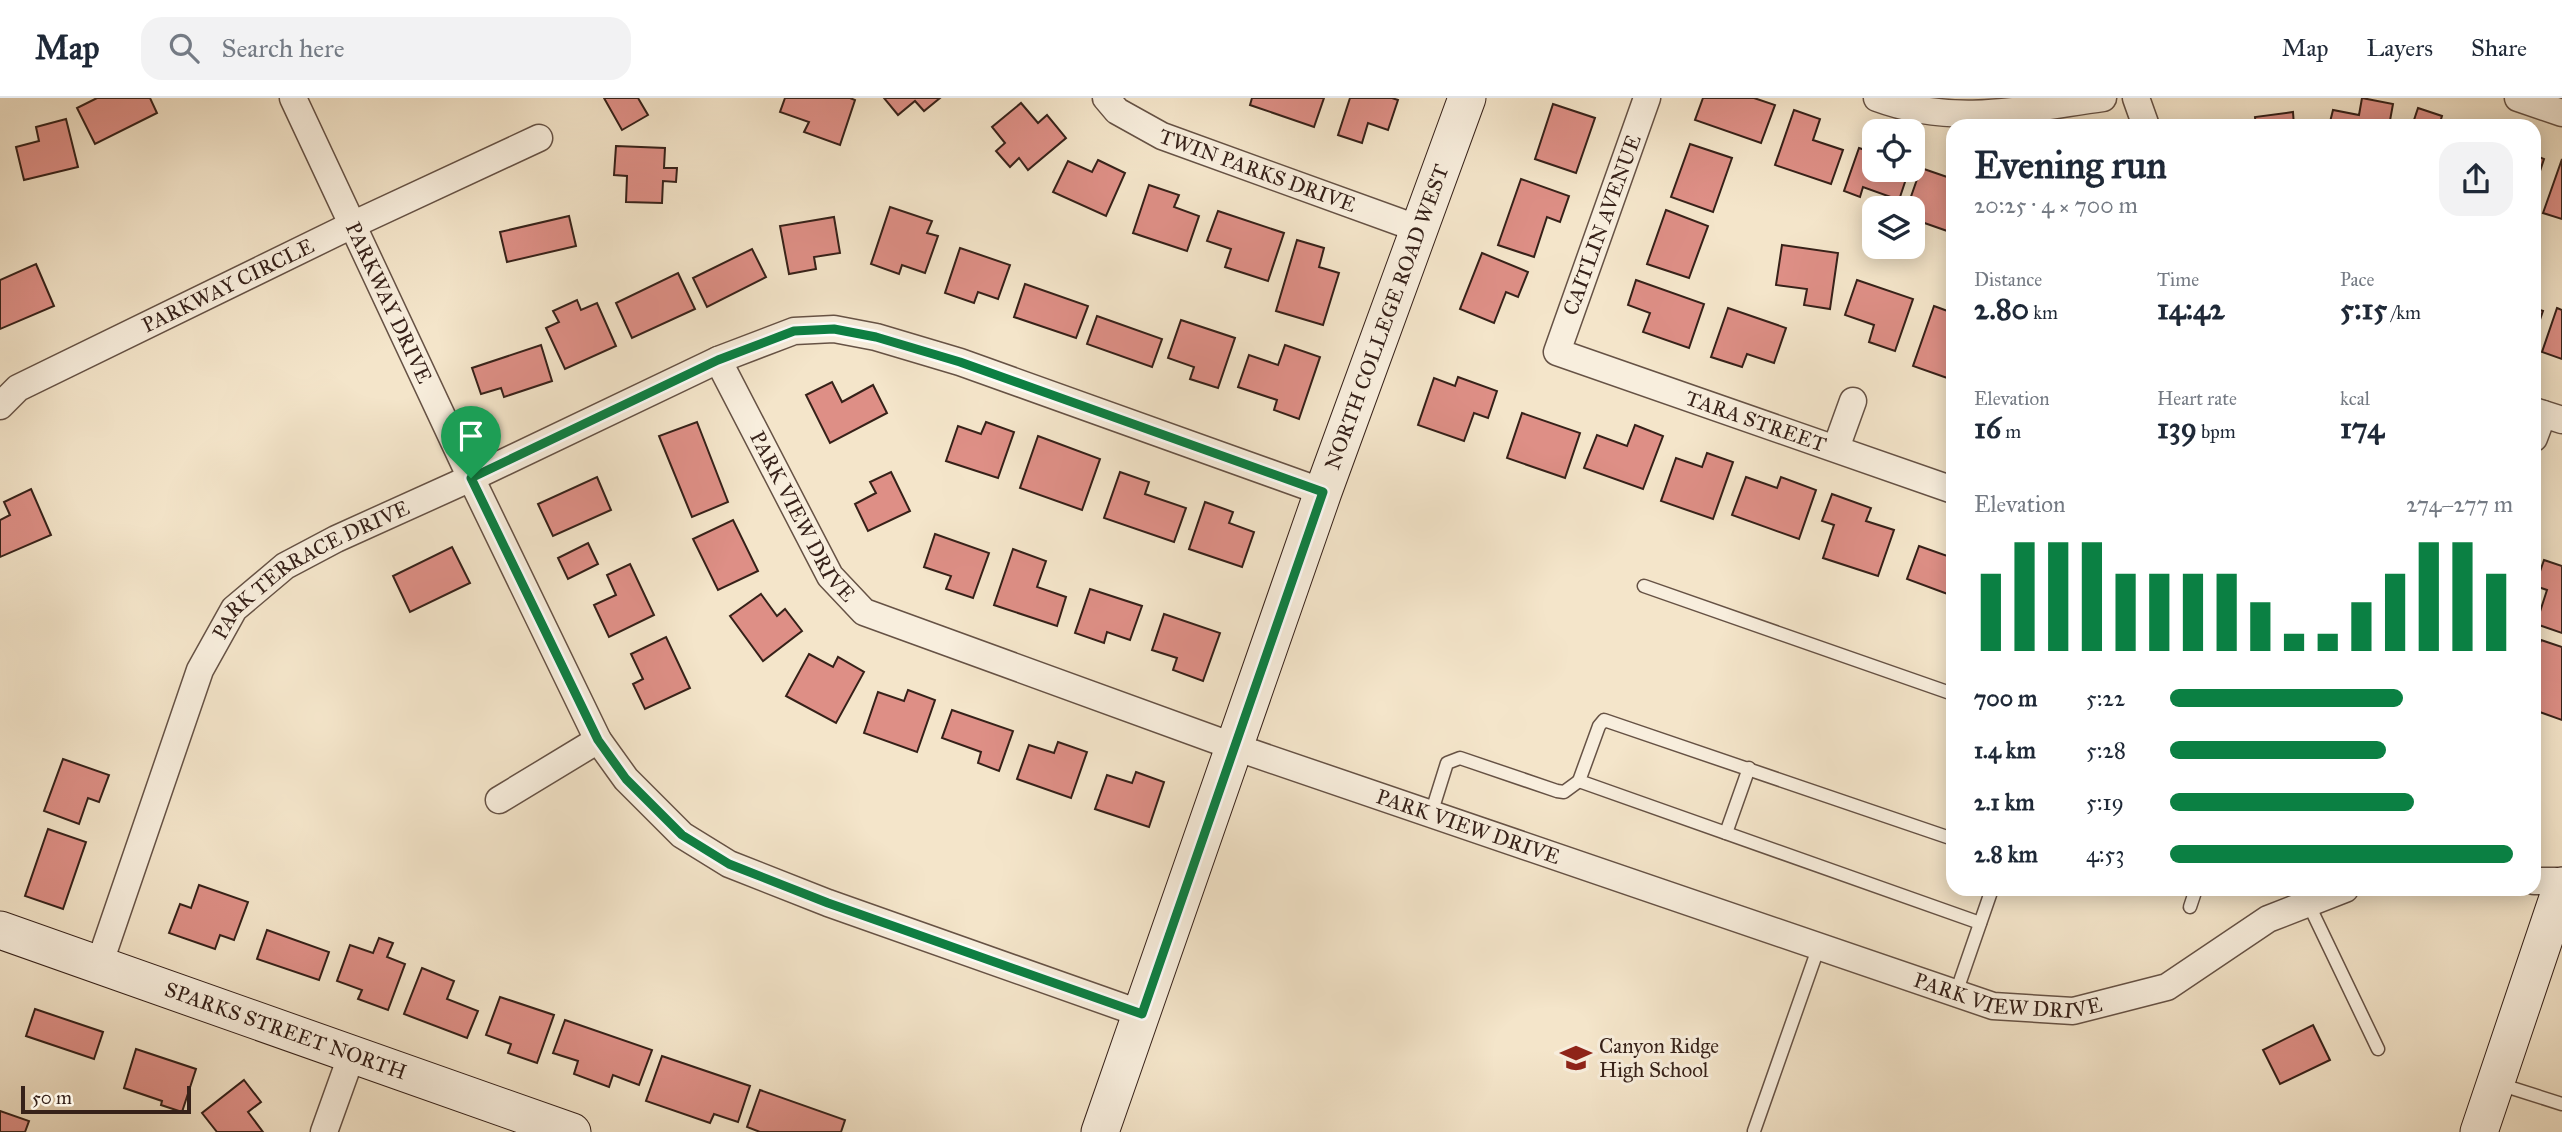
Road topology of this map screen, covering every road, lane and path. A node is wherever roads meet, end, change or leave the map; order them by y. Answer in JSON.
{"nodes":[{"id":1,"x":293,"y":98,"type":"edge"},
{"id":2,"x":1106,"y":98,"type":"edge"},
{"id":3,"x":1467,"y":98,"type":"edge"},
{"id":4,"x":1647,"y":98,"type":"edge"},
{"id":5,"x":1877,"y":98,"type":"edge"},
{"id":6,"x":2103,"y":98,"type":"edge"},
{"id":7,"x":2136,"y":98,"type":"edge"},
{"id":8,"x":2518,"y":98,"type":"edge"},
{"id":9,"x":1975,"y":107,"type":"edge"},
{"id":10,"x":2562,"y":113,"type":"edge"},
{"id":11,"x":2144,"y":119,"type":"edge"},
{"id":12,"x":539,"y":138,"type":"dead end"},
{"id":13,"x":352,"y":225,"type":"junction"},
{"id":14,"x":1419,"y":229,"type":"junction"},
{"id":15,"x":1557,"y":352,"type":"joint"},
{"id":16,"x":718,"y":360,"type":"junction"},
{"id":17,"x":1853,"y":401,"type":"dead end"},
{"id":18,"x":0,"y":406,"type":"edge"},
{"id":19,"x":1836,"y":448,"type":"junction"},
{"id":20,"x":471,"y":478,"type":"junction"},
{"id":21,"x":1946,"y":487,"type":"edge"},
{"id":22,"x":1323,"y":492,"type":"junction"},
{"id":23,"x":1644,"y":586,"type":"dead end"},
{"id":24,"x":1946,"y":692,"type":"edge"},
{"id":25,"x":598,"y":740,"type":"junction"},
{"id":26,"x":1235,"y":747,"type":"junction"},
{"id":27,"x":1749,"y":768,"type":"junction"},
{"id":28,"x":1579,"y":781,"type":"junction"},
{"id":29,"x":499,"y":800,"type":"dead end"},
{"id":30,"x":1431,"y":814,"type":"junction"},
{"id":31,"x":1726,"y":833,"type":"junction"},
{"id":32,"x":1946,"y":837,"type":"edge"},
{"id":33,"x":2541,"y":882,"type":"edge"},
{"id":34,"x":2562,"y":884,"type":"edge"},
{"id":35,"x":1990,"y":896,"type":"edge"},
{"id":36,"x":2194,"y":896,"type":"edge"},
{"id":37,"x":2326,"y":896,"type":"edge"},
{"id":38,"x":2308,"y":903,"type":"junction"},
{"id":39,"x":2190,"y":907,"type":"dead end"},
{"id":40,"x":1980,"y":923,"type":"junction"},
{"id":41,"x":0,"y":930,"type":"edge"},
{"id":42,"x":1819,"y":946,"type":"junction"},
{"id":43,"x":99,"y":965,"type":"junction"},
{"id":44,"x":1956,"y":993,"type":"junction"},
{"id":45,"x":1142,"y":1014,"type":"junction"},
{"id":46,"x":2378,"y":1049,"type":"dead end"},
{"id":47,"x":352,"y":1054,"type":"junction"},
{"id":48,"x":2496,"y":1083,"type":"junction"},
{"id":49,"x":2562,"y":1104,"type":"edge"},
{"id":50,"x":324,"y":1132,"type":"edge"},
{"id":51,"x":572,"y":1132,"type":"edge"},
{"id":52,"x":1100,"y":1132,"type":"edge"},
{"id":53,"x":1754,"y":1132,"type":"edge"},
{"id":54,"x":2479,"y":1132,"type":"edge"}],
"edges":[{"from":1,"to":13,"type":"street","name":"PARKWAY DRIVE"},
{"from":2,"to":14,"type":"street","name":"TWIN PARKS DRIVE"},
{"from":3,"to":14,"type":"street","name":"NORTH COLLEGE ROAD WEST"},
{"from":4,"to":15,"type":"street","name":"CAITLIN AVENUE"},
{"from":5,"to":9,"type":"street"},
{"from":6,"to":9,"type":"street"},
{"from":7,"to":11,"type":"street"},
{"from":8,"to":10,"type":"street"},
{"from":12,"to":13,"type":"street","name":"PARKWAY CIRCLE"},
{"from":13,"to":18,"type":"street","name":"PARKWAY CIRCLE"},
{"from":13,"to":20,"type":"street","name":"PARKWAY DRIVE"},
{"from":14,"to":22,"type":"street","name":"NORTH COLLEGE ROAD WEST"},
{"from":15,"to":19,"type":"street","name":"TARA STREET"},
{"from":16,"to":20,"type":"street","name":"PARK TERRACE DRIVE"},
{"from":16,"to":22,"type":"street","name":"PARK TERRACE DRIVE"},
{"from":16,"to":26,"type":"street","name":"PARK VIEW DRIVE"},
{"from":17,"to":19,"type":"street"},
{"from":19,"to":21,"type":"street","name":"TARA STREET"},
{"from":20,"to":25,"type":"street","name":"PARKWAY DRIVE"},
{"from":20,"to":43,"type":"street","name":"PARK TERRACE DRIVE"},
{"from":22,"to":26,"type":"street","name":"NORTH COLLEGE ROAD WEST"},
{"from":23,"to":24,"type":"lane"},
{"from":25,"to":29,"type":"street"},
{"from":25,"to":45,"type":"street","name":"PARKWAY DRIVE"},
{"from":26,"to":30,"type":"street","name":"PARK VIEW DRIVE"},
{"from":26,"to":45,"type":"street","name":"NORTH COLLEGE ROAD WEST"},
{"from":27,"to":28,"type":"lane"},
{"from":27,"to":31,"type":"lane"},
{"from":27,"to":32,"type":"lane"},
{"from":28,"to":30,"type":"lane"},
{"from":28,"to":31,"type":"lane"},
{"from":30,"to":42,"type":"street","name":"PARK VIEW DRIVE"},
{"from":31,"to":40,"type":"lane"},
{"from":33,"to":34,"type":"street"},
{"from":34,"to":48,"type":"street"},
{"from":35,"to":40,"type":"lane"},
{"from":36,"to":39,"type":"lane"},
{"from":37,"to":38,"type":"street","name":"PARK VIEW DRIVE"},
{"from":38,"to":44,"type":"street","name":"PARK VIEW DRIVE"},
{"from":38,"to":46,"type":"lane"},
{"from":40,"to":44,"type":"lane"},
{"from":41,"to":43,"type":"street","name":"SPARKS STREET NORTH"},
{"from":42,"to":44,"type":"street","name":"PARK VIEW DRIVE"},
{"from":42,"to":53,"type":"lane"},
{"from":43,"to":47,"type":"street","name":"SPARKS STREET NORTH"},
{"from":45,"to":52,"type":"street","name":"NORTH COLLEGE ROAD WEST"},
{"from":47,"to":50,"type":"street"},
{"from":47,"to":51,"type":"street","name":"SPARKS STREET NORTH"},
{"from":48,"to":49,"type":"lane"},
{"from":48,"to":54,"type":"street"}]}
